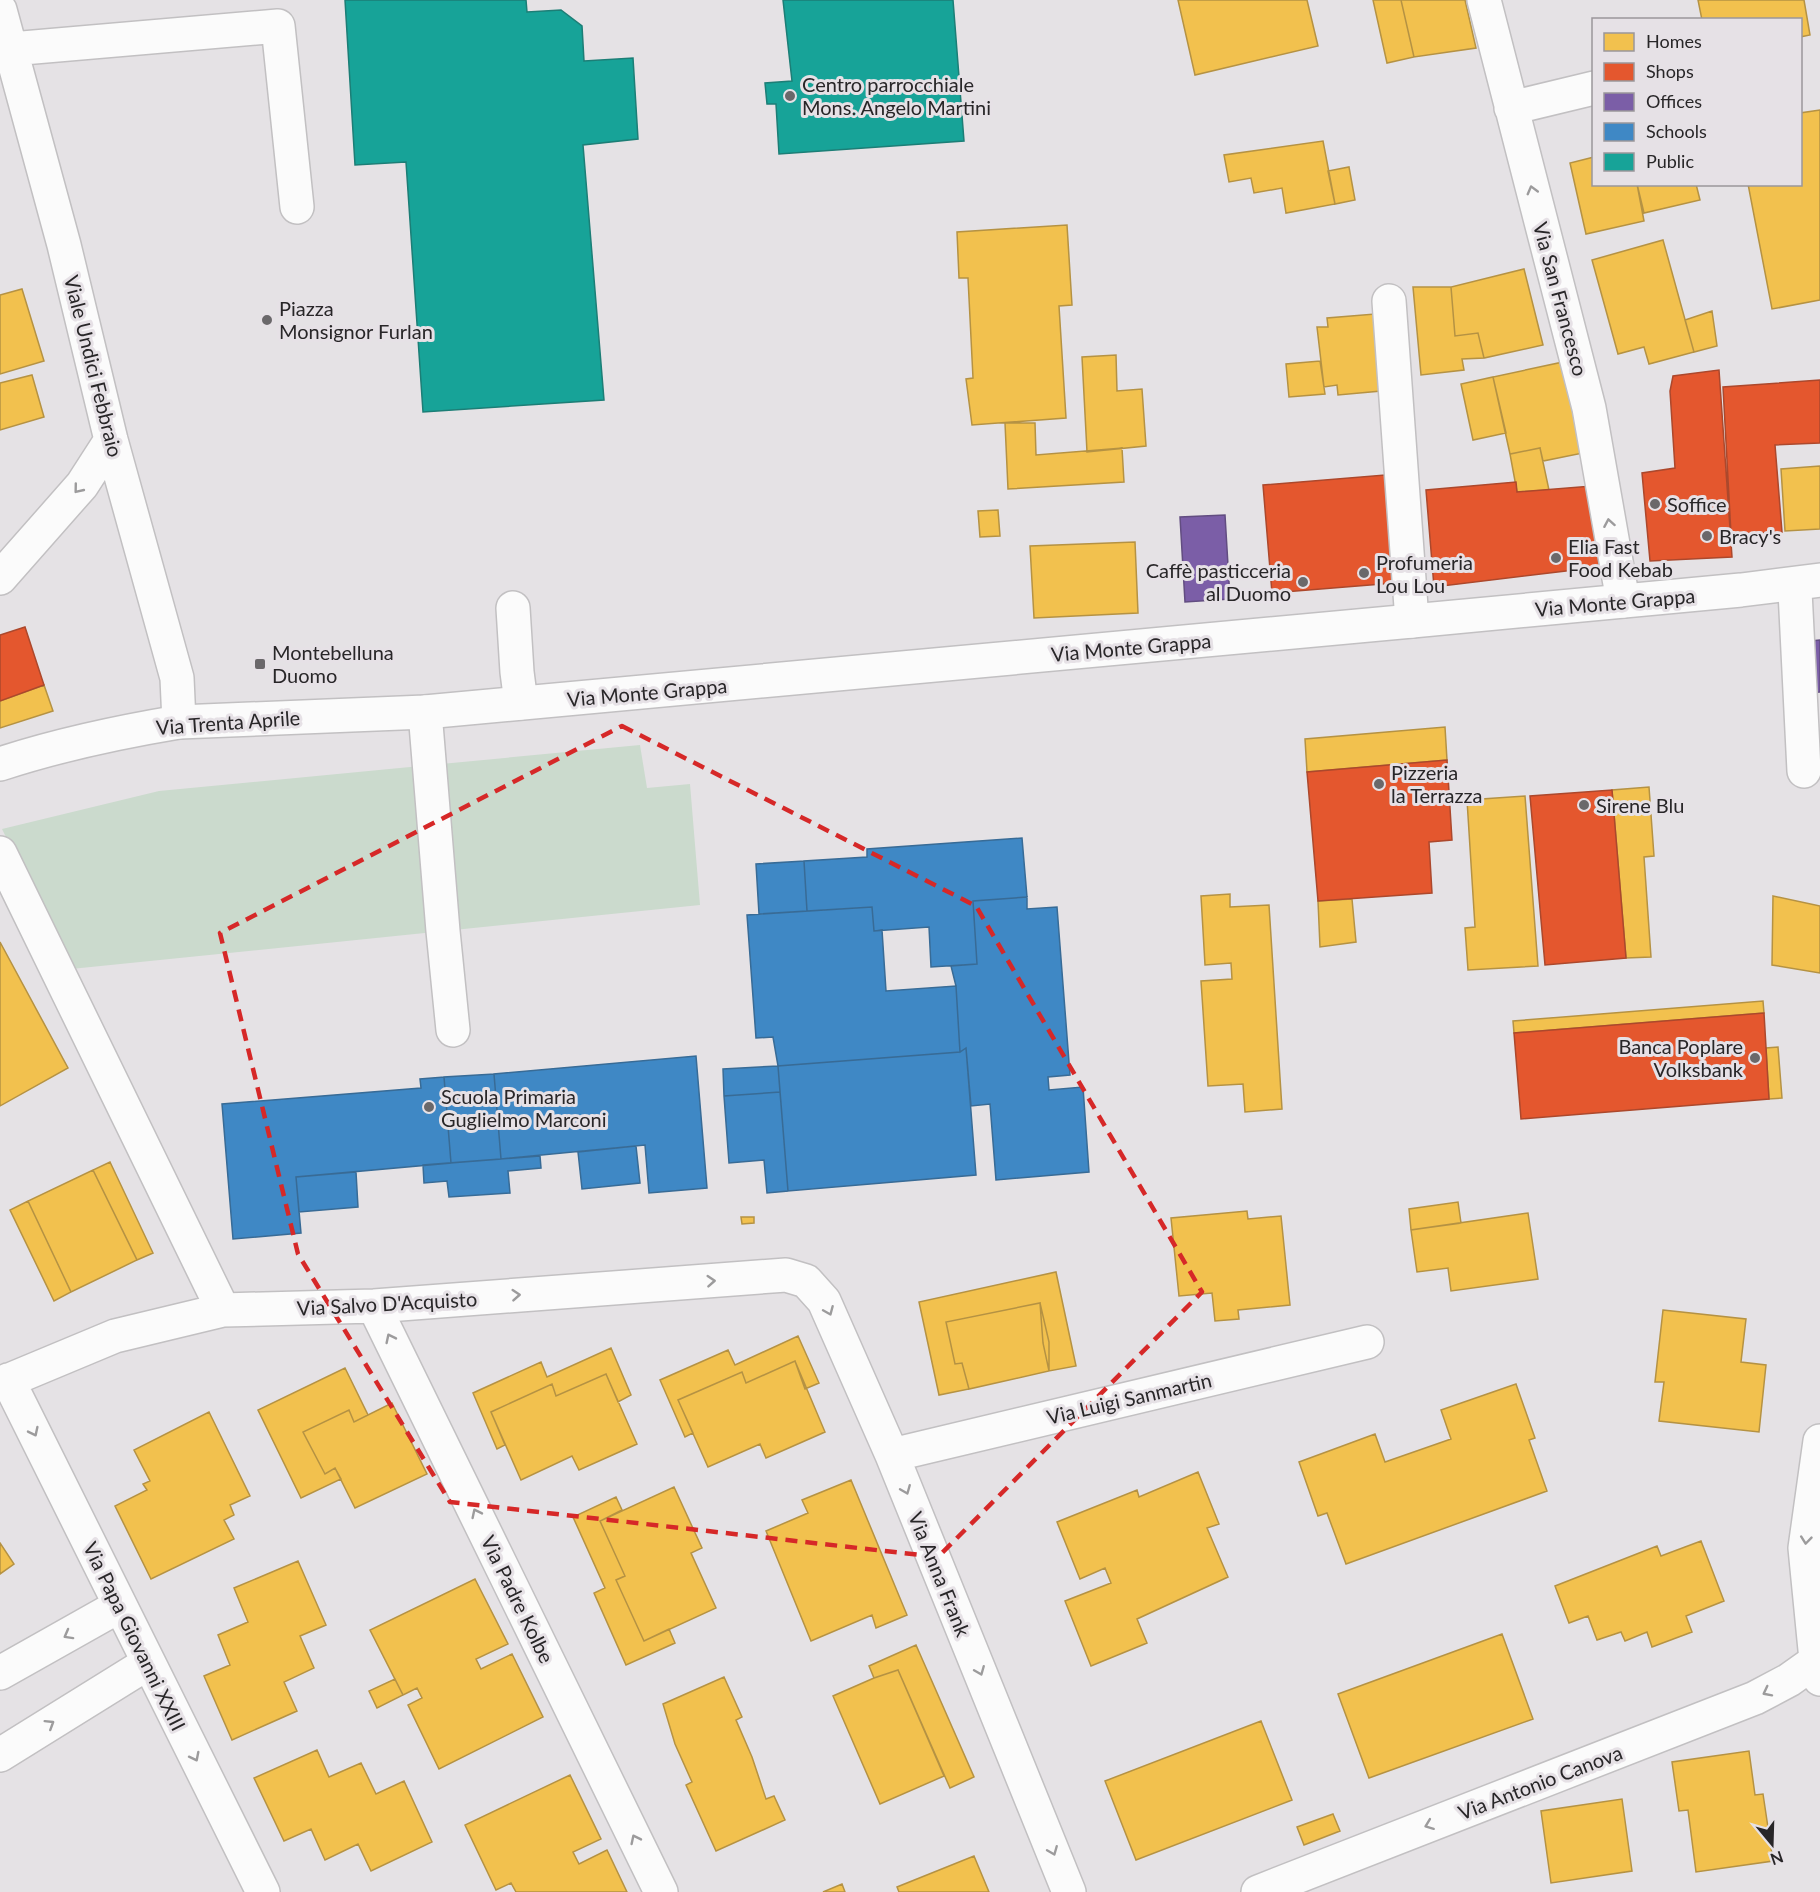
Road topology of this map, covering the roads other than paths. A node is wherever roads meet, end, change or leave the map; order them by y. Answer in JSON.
{"nodes":[{"id":1,"x":1484,"y":0,"type":"edge"},
{"id":2,"x":0,"y":10,"type":"edge"},
{"id":3,"x":278,"y":13,"type":"edge"},
{"id":4,"x":11,"y":49,"type":"junction"},
{"id":5,"x":1592,"y":88,"type":"edge"},
{"id":6,"x":1511,"y":108,"type":"junction"},
{"id":7,"x":297,"y":207,"type":"dead end"},
{"id":8,"x":1389,"y":301,"type":"dead end"},
{"id":9,"x":111,"y":440,"type":"junction"},
{"id":10,"x":0,"y":578,"type":"edge"},
{"id":11,"x":1812,"y":588,"type":"edge"},
{"id":12,"x":1623,"y":601,"type":"junction"},
{"id":13,"x":513,"y":608,"type":"dead end"},
{"id":14,"x":1412,"y":621,"type":"junction"},
{"id":15,"x":521,"y":703,"type":"junction"},
{"id":16,"x":425,"y":712,"type":"junction"},
{"id":17,"x":179,"y":722,"type":"junction"},
{"id":18,"x":0,"y":764,"type":"edge"},
{"id":19,"x":1804,"y":771,"type":"dead end"},
{"id":20,"x":0,"y":853,"type":"edge"},
{"id":21,"x":453,"y":1030,"type":"dead end"},
{"id":22,"x":786,"y":1275,"type":"joint"},
{"id":23,"x":374,"y":1306,"type":"junction"},
{"id":24,"x":222,"y":1310,"type":"junction"},
{"id":25,"x":1367,"y":1342,"type":"dead end"},
{"id":26,"x":4,"y":1382,"type":"edge"},
{"id":27,"x":1820,"y":1441,"type":"edge"},
{"id":28,"x":892,"y":1455,"type":"junction"},
{"id":29,"x":119,"y":1606,"type":"junction"},
{"id":30,"x":148,"y":1663,"type":"junction"},
{"id":31,"x":1818,"y":1666,"type":"edge"},
{"id":32,"x":0,"y":1673,"type":"edge"},
{"id":33,"x":0,"y":1755,"type":"edge"},
{"id":34,"x":263,"y":1892,"type":"edge"},
{"id":35,"x":661,"y":1892,"type":"edge"},
{"id":36,"x":1070,"y":1892,"type":"edge"},
{"id":37,"x":1258,"y":1892,"type":"edge"}],
"edges":[{"from":1,"to":6,"type":"street","name":"Via San Francesco"},
{"from":2,"to":4,"type":"street","name":"Viale Undici Febbraio"},
{"from":3,"to":4,"type":"street"},
{"from":3,"to":7,"type":"street"},
{"from":4,"to":9,"type":"street","name":"Viale Undici Febbraio"},
{"from":5,"to":6,"type":"street"},
{"from":12,"to":6,"type":"street","name":"Via San Francesco","one_way":true},
{"from":8,"to":14,"type":"street"},
{"from":9,"to":10,"type":"street","one_way":true},
{"from":9,"to":17,"type":"street","name":"Viale Undici Febbraio"},
{"from":11,"to":12,"type":"street","name":"Via Monte Grappa"},
{"from":11,"to":19,"type":"street"},
{"from":12,"to":14,"type":"street","name":"Via Monte Grappa"},
{"from":13,"to":15,"type":"street"},
{"from":14,"to":15,"type":"street","name":"Via Monte Grappa"},
{"from":15,"to":16,"type":"street","name":"Via Trenta Aprile"},
{"from":16,"to":17,"type":"street","name":"Via Trenta Aprile"},
{"from":16,"to":21,"type":"street"},
{"from":17,"to":18,"type":"street","name":"Via Trenta Aprile"},
{"from":20,"to":24,"type":"street"},
{"from":23,"to":22,"type":"street","name":"Via Salvo D'Acquisto","one_way":true},
{"from":22,"to":28,"type":"street","name":"Via Anna Frank","one_way":true},
{"from":23,"to":24,"type":"street","name":"Via Salvo D'Acquisto"},
{"from":35,"to":23,"type":"street","name":"Via Padre Kolbe","one_way":true},
{"from":24,"to":26,"type":"street","name":"Via Salvo D'Acquisto"},
{"from":25,"to":28,"type":"street","name":"Via Luigi Sanmartin"},
{"from":26,"to":29,"type":"street","name":"Via Papa Giovanni XXIII","one_way":true},
{"from":27,"to":31,"type":"street","one_way":true},
{"from":28,"to":36,"type":"street","name":"Via Anna Frank","one_way":true},
{"from":29,"to":30,"type":"street","name":"Via Papa Giovanni XXIII"},
{"from":29,"to":32,"type":"street","one_way":true},
{"from":33,"to":30,"type":"street","one_way":true},
{"from":30,"to":34,"type":"street","name":"Via Papa Giovanni XXIII","one_way":true},
{"from":31,"to":37,"type":"street","name":"Via Antonio Canova","one_way":true}]}
